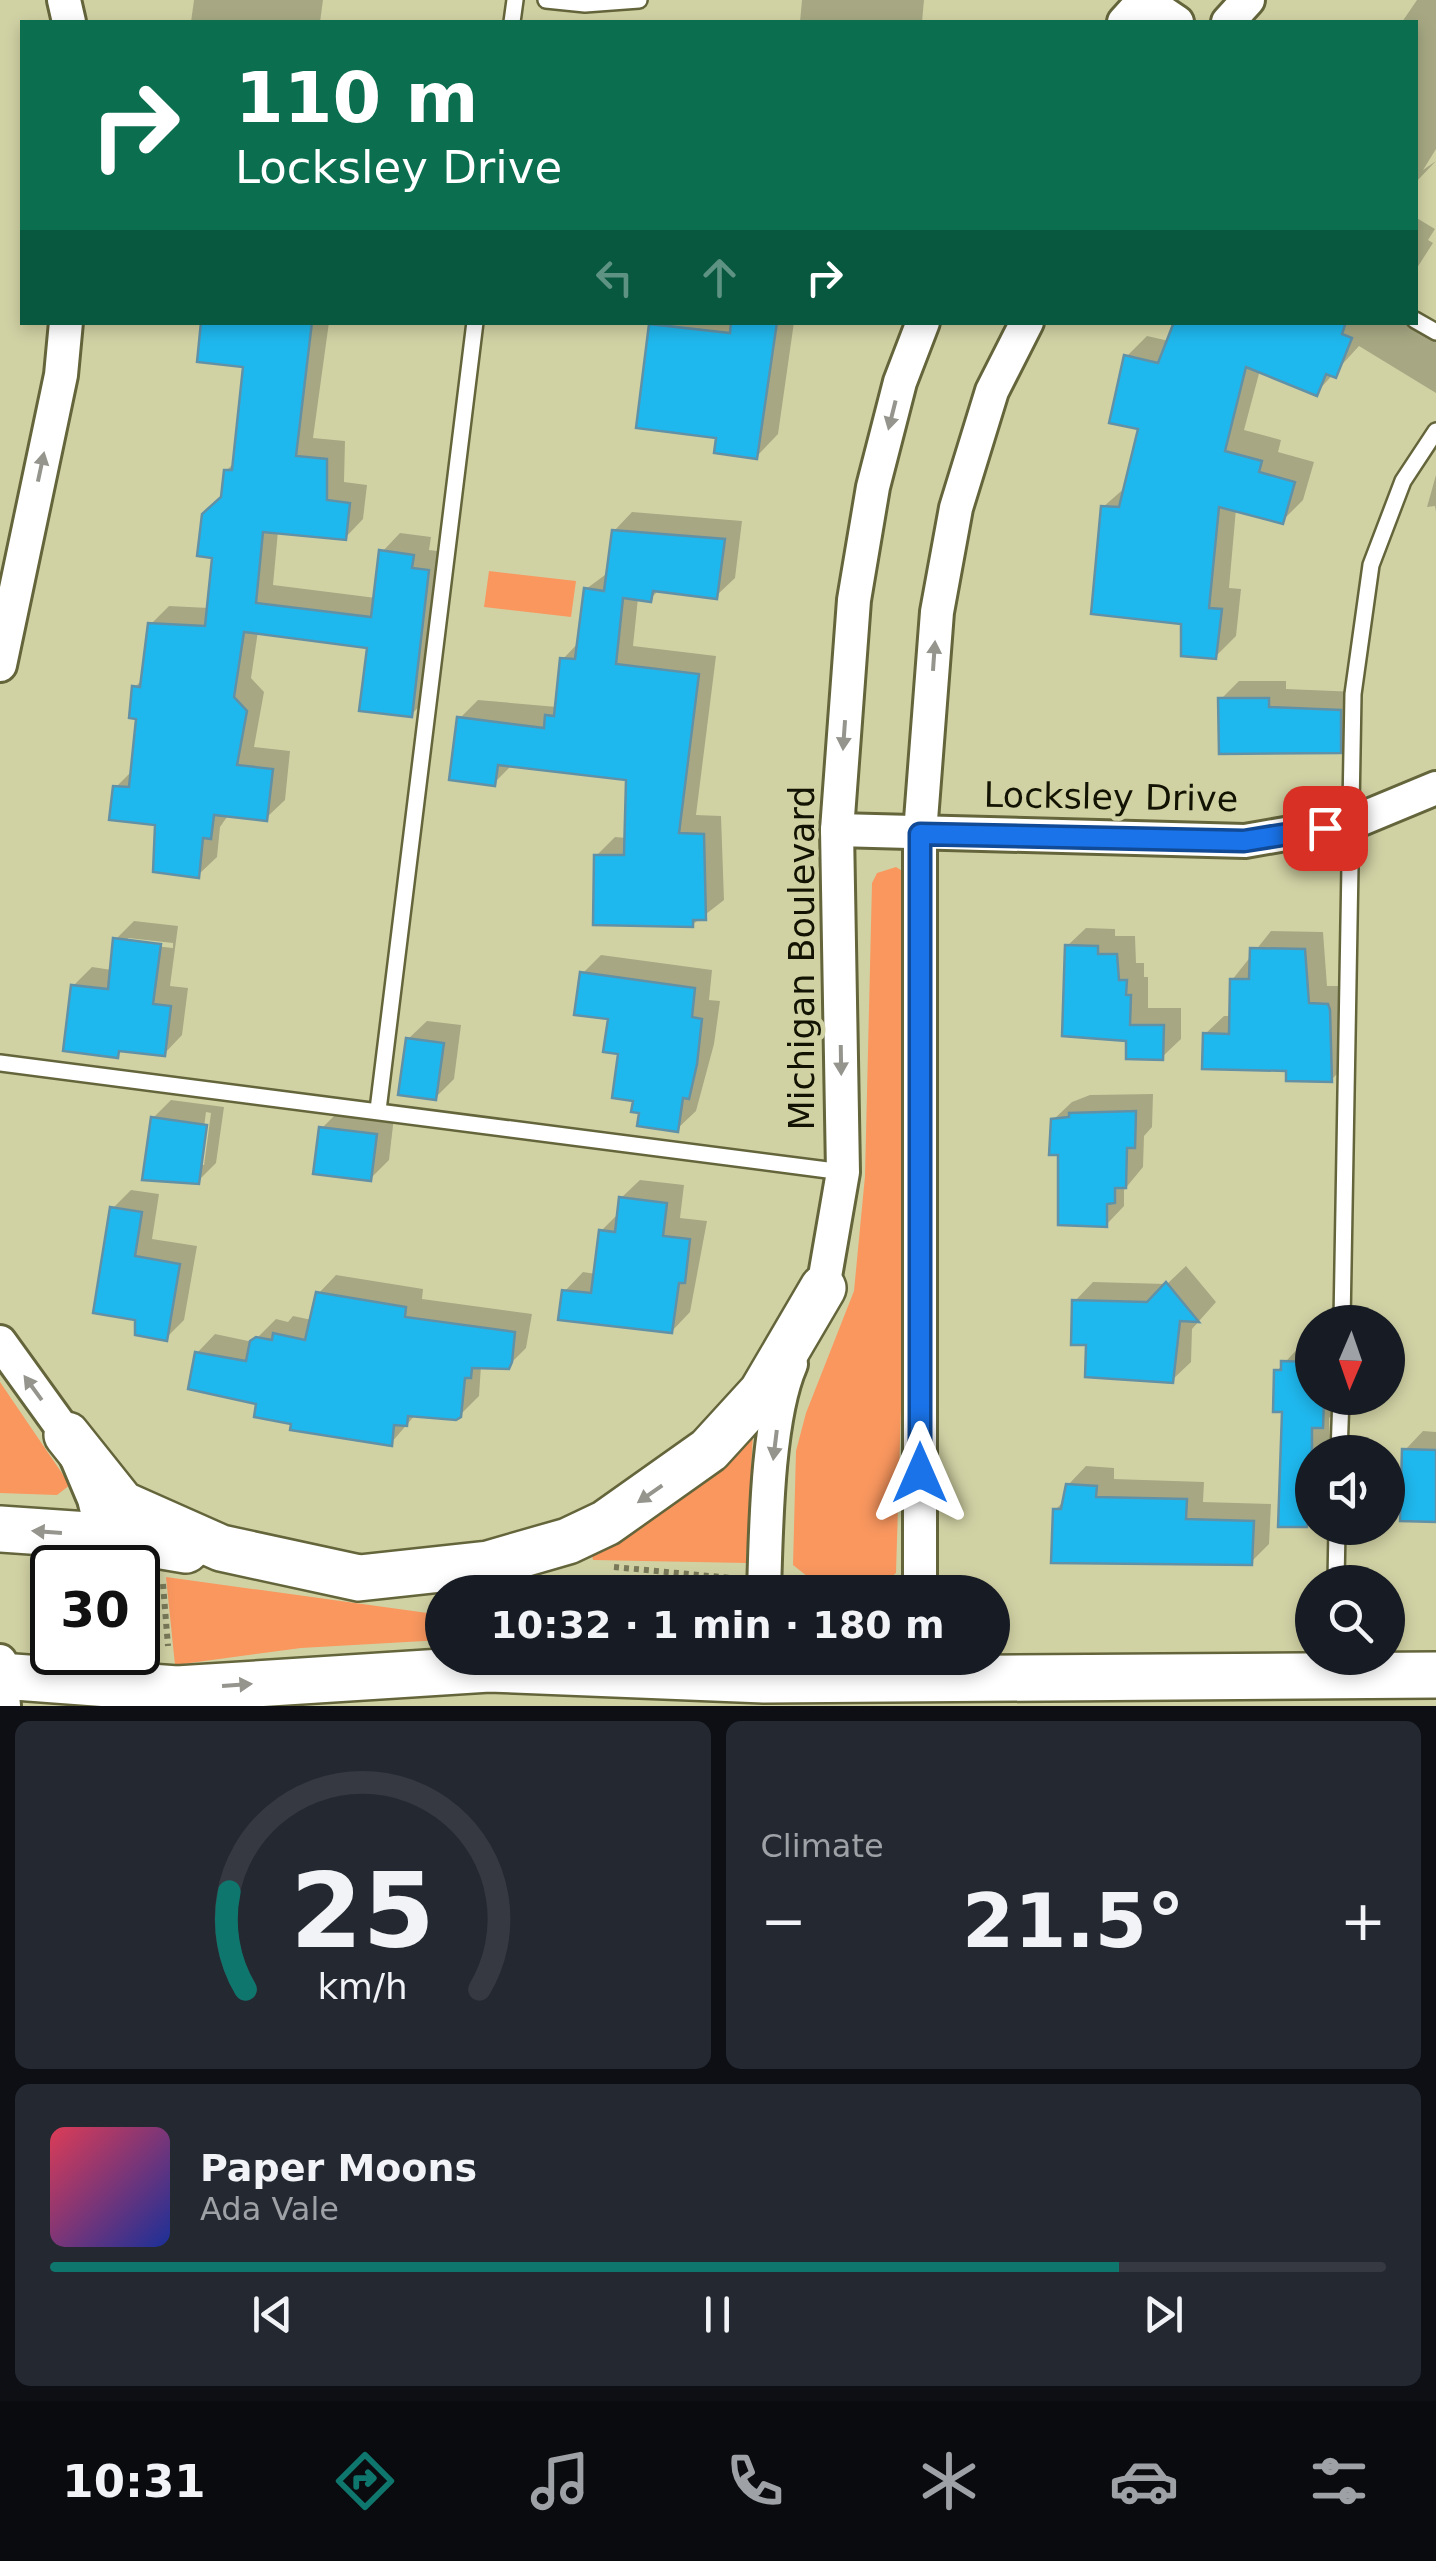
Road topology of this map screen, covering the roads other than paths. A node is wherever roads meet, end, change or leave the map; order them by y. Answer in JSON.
{"nodes":[{"id":1,"x":546,"y":0,"type":"edge"},
{"id":2,"x":639,"y":0,"type":"edge"},
{"id":3,"x":1144,"y":0,"type":"edge"},
{"id":4,"x":1248,"y":0,"type":"edge"},
{"id":5,"x":1126,"y":20,"type":"edge"},
{"id":6,"x":1174,"y":20,"type":"edge"},
{"id":7,"x":1230,"y":20,"type":"edge"},
{"id":8,"x":66,"y":325,"type":"edge"},
{"id":9,"x":475,"y":325,"type":"edge"},
{"id":10,"x":922,"y":325,"type":"edge"},
{"id":11,"x":1025,"y":325,"type":"edge"},
{"id":12,"x":1436,"y":431,"type":"edge"},
{"id":13,"x":14,"y":527,"type":"edge"},
{"id":14,"x":0,"y":665,"type":"edge"},
{"id":15,"x":1436,"y":788,"type":"edge"},
{"id":16,"x":1354,"y":822,"type":"junction"},
{"id":17,"x":836,"y":830,"type":"junction"},
{"id":18,"x":920,"y":834,"type":"junction"},
{"id":19,"x":0,"y":1063,"type":"edge"},
{"id":20,"x":378,"y":1110,"type":"junction"},
{"id":21,"x":843,"y":1172,"type":"junction"},
{"id":22,"x":823,"y":1288,"type":"junction"},
{"id":23,"x":1342,"y":1305,"type":"edge"},
{"id":24,"x":0,"y":1342,"type":"edge"},
{"id":25,"x":67,"y":1435,"type":"junction"},
{"id":26,"x":0,"y":1529,"type":"edge"},
{"id":27,"x":78,"y":1545,"type":"edge"},
{"id":28,"x":110,"y":1545,"type":"edge"},
{"id":29,"x":160,"y":1557,"type":"edge"},
{"id":30,"x":767,"y":1575,"type":"edge"},
{"id":31,"x":920,"y":1575,"type":"edge"},
{"id":32,"x":359,"y":1578,"type":"junction"},
{"id":33,"x":425,"y":1585,"type":"edge"},
{"id":34,"x":1010,"y":1647,"type":"edge"},
{"id":35,"x":1295,"y":1670,"type":"edge"},
{"id":36,"x":425,"y":1672,"type":"edge"},
{"id":37,"x":425,"y":1673,"type":"edge"},
{"id":38,"x":1295,"y":1674,"type":"edge"},
{"id":39,"x":1405,"y":1674,"type":"edge"},
{"id":40,"x":520,"y":1675,"type":"edge"},
{"id":41,"x":637,"y":1675,"type":"edge"},
{"id":42,"x":1436,"y":1675,"type":"edge"},
{"id":43,"x":2,"y":1680,"type":"edge"},
{"id":44,"x":763,"y":1681,"type":"edge"},
{"id":45,"x":916,"y":1681,"type":"edge"},
{"id":46,"x":127,"y":1682,"type":"edge"},
{"id":47,"x":275,"y":1706,"type":"edge"},
{"id":48,"x":656,"y":1706,"type":"edge"}],
"edges":[{"from":1,"to":2,"type":"lane"},
{"from":3,"to":5,"type":"street"},
{"from":3,"to":6,"type":"street"},
{"from":4,"to":7,"type":"street"},
{"from":13,"to":8,"type":"street","one_way":true},
{"from":9,"to":20,"type":"lane"},
{"from":10,"to":17,"type":"street","name":"Michigan Boulevard","one_way":true},
{"from":18,"to":11,"type":"street","one_way":true},
{"from":12,"to":16,"type":"lane"},
{"from":13,"to":14,"type":"street"},
{"from":15,"to":16,"type":"street","name":"Locksley Drive"},
{"from":16,"to":18,"type":"street","name":"Locksley Drive"},
{"from":16,"to":23,"type":"lane"},
{"from":17,"to":18,"type":"street","name":"Locksley Drive"},
{"from":17,"to":21,"type":"street","name":"Michigan Boulevard","one_way":true},
{"from":18,"to":31,"type":"street"},
{"from":19,"to":20,"type":"lane"},
{"from":20,"to":21,"type":"lane"},
{"from":21,"to":22,"type":"street","name":"Michigan Boulevard"},
{"from":22,"to":30,"type":"street","name":"Michigan Boulevard","one_way":true},
{"from":22,"to":32,"type":"main road","one_way":true},
{"from":25,"to":24,"type":"street","one_way":true},
{"from":25,"to":28,"type":"street"},
{"from":25,"to":32,"type":"main road"},
{"from":27,"to":26,"type":"main road","one_way":true},
{"from":29,"to":32,"type":"main road"},
{"from":32,"to":33,"type":"main road"},
{"from":34,"to":35,"type":"main road"},
{"from":46,"to":36,"type":"main road","one_way":true},
{"from":37,"to":47,"type":"main road"},
{"from":38,"to":45,"type":"main road"},
{"from":39,"to":42,"type":"main road"},
{"from":40,"to":48,"type":"main road"},
{"from":41,"to":44,"type":"main road"},
{"from":43,"to":46,"type":"main road"},
{"from":44,"to":45,"type":"main road"}]}
